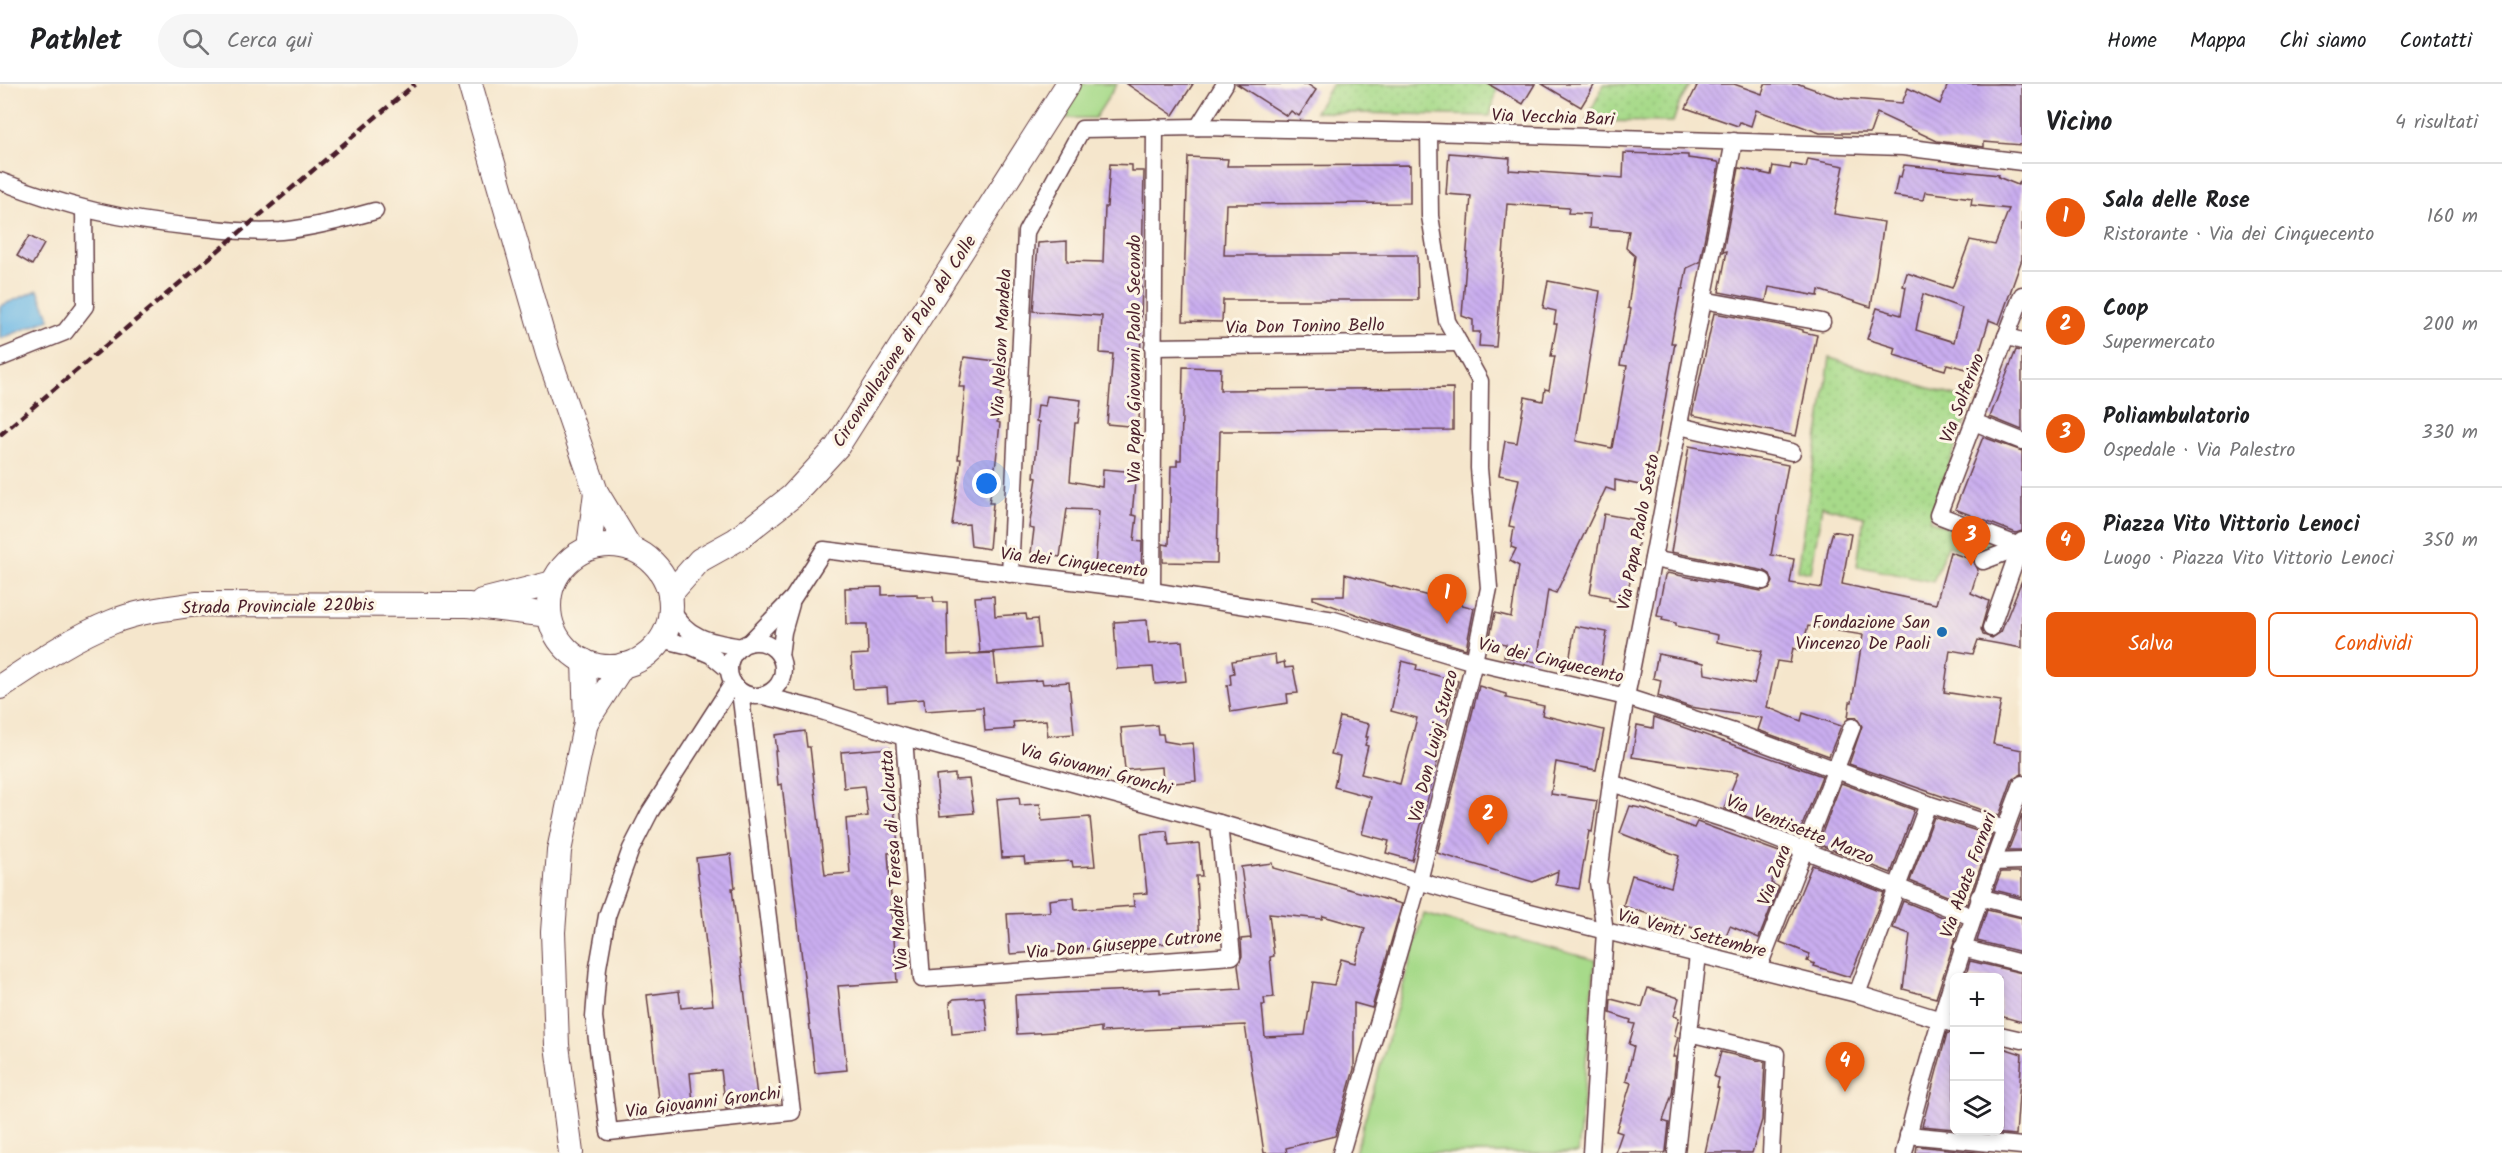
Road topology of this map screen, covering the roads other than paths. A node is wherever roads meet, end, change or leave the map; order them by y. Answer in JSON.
{"nodes":[{"id":1,"x":470,"y":84,"type":"edge"},
{"id":2,"x":1068,"y":84,"type":"edge"},
{"id":3,"x":1225,"y":84,"type":"edge"},
{"id":4,"x":1155,"y":127,"type":"junction"},
{"id":5,"x":1198,"y":127,"type":"junction"},
{"id":6,"x":1082,"y":129,"type":"joint"},
{"id":7,"x":1429,"y":132,"type":"junction"},
{"id":8,"x":1734,"y":141,"type":"junction"},
{"id":9,"x":2022,"y":162,"type":"edge"},
{"id":10,"x":0,"y":181,"type":"edge"},
{"id":11,"x":84,"y":209,"type":"junction"},
{"id":12,"x":375,"y":211,"type":"dead end"},
{"id":13,"x":2022,"y":295,"type":"edge"},
{"id":14,"x":1703,"y":300,"type":"junction"},
{"id":15,"x":1822,"y":322,"type":"dead end"},
{"id":16,"x":2014,"y":338,"type":"edge"},
{"id":17,"x":1459,"y":343,"type":"junction"},
{"id":18,"x":1152,"y":347,"type":"junction"},
{"id":19,"x":0,"y":358,"type":"edge"},
{"id":20,"x":1974,"y":422,"type":"junction"},
{"id":21,"x":1679,"y":426,"type":"junction"},
{"id":22,"x":2022,"y":441,"type":"edge"},
{"id":23,"x":1792,"y":452,"type":"dead end"},
{"id":24,"x":596,"y":492,"type":"junction"},
{"id":25,"x":2021,"y":545,"type":"edge"},
{"id":26,"x":589,"y":548,"type":"junction"},
{"id":27,"x":639,"y":553,"type":"junction"},
{"id":28,"x":1653,"y":559,"type":"junction"},
{"id":29,"x":700,"y":560,"type":"junction"},
{"id":30,"x":1983,"y":561,"type":"dead end"},
{"id":31,"x":1010,"y":574,"type":"junction"},
{"id":32,"x":1763,"y":582,"type":"dead end"},
{"id":33,"x":553,"y":583,"type":"junction"},
{"id":34,"x":1152,"y":591,"type":"junction"},
{"id":35,"x":793,"y":598,"type":"junction"},
{"id":36,"x":670,"y":601,"type":"junction"},
{"id":37,"x":468,"y":605,"type":"junction"},
{"id":38,"x":549,"y":615,"type":"junction"},
{"id":39,"x":1990,"y":628,"type":"dead end"},
{"id":40,"x":661,"y":639,"type":"junction"},
{"id":41,"x":745,"y":645,"type":"junction"},
{"id":42,"x":780,"y":656,"type":"junction"},
{"id":43,"x":584,"y":662,"type":"junction"},
{"id":44,"x":1474,"y":662,"type":"junction"},
{"id":45,"x":623,"y":665,"type":"junction"},
{"id":46,"x":783,"y":673,"type":"junction"},
{"id":47,"x":734,"y":682,"type":"junction"},
{"id":48,"x":0,"y":687,"type":"edge"},
{"id":49,"x":763,"y":696,"type":"junction"},
{"id":50,"x":1626,"y":697,"type":"junction"},
{"id":51,"x":812,"y":708,"type":"junction"},
{"id":52,"x":586,"y":722,"type":"junction"},
{"id":53,"x":1852,"y":727,"type":"dead end"},
{"id":54,"x":904,"y":737,"type":"junction"},
{"id":55,"x":1837,"y":769,"type":"junction"},
{"id":56,"x":1611,"y":783,"type":"junction"},
{"id":57,"x":2020,"y":793,"type":"edge"},
{"id":58,"x":1928,"y":804,"type":"junction"},
{"id":59,"x":1219,"y":823,"type":"junction"},
{"id":60,"x":2005,"y":829,"type":"junction"},
{"id":61,"x":1805,"y":851,"type":"junction"},
{"id":62,"x":2022,"y":861,"type":"edge"},
{"id":63,"x":1993,"y":862,"type":"junction"},
{"id":64,"x":1419,"y":881,"type":"junction"},
{"id":65,"x":1895,"y":888,"type":"junction"},
{"id":66,"x":1979,"y":897,"type":"junction"},
{"id":67,"x":2022,"y":908,"type":"edge"},
{"id":68,"x":1972,"y":917,"type":"junction"},
{"id":69,"x":1605,"y":931,"type":"junction"},
{"id":70,"x":1962,"y":948,"type":"junction"},
{"id":71,"x":1698,"y":955,"type":"junction"},
{"id":72,"x":2021,"y":963,"type":"edge"},
{"id":73,"x":1758,"y":969,"type":"junction"},
{"id":74,"x":922,"y":979,"type":"joint"},
{"id":75,"x":1857,"y":994,"type":"junction"},
{"id":76,"x":1946,"y":1023,"type":"edge"},
{"id":77,"x":1689,"y":1033,"type":"junction"},
{"id":78,"x":2004,"y":1036,"type":"edge"},
{"id":79,"x":2022,"y":1040,"type":"edge"},
{"id":80,"x":1908,"y":1135,"type":"junction"},
{"id":81,"x":2022,"y":1146,"type":"edge"},
{"id":82,"x":571,"y":1153,"type":"edge"},
{"id":83,"x":1341,"y":1153,"type":"edge"},
{"id":84,"x":1591,"y":1153,"type":"edge"},
{"id":85,"x":1676,"y":1153,"type":"edge"},
{"id":86,"x":1771,"y":1153,"type":"edge"},
{"id":87,"x":1904,"y":1153,"type":"edge"}],
"edges":[{"from":1,"to":24,"type":"main road"},
{"from":2,"to":29,"type":"main road","name":"Circonvallazione di Palo del Colle"},
{"from":3,"to":5,"type":"street"},
{"from":4,"to":5,"type":"street","name":"Via Vecchia Bari"},
{"from":4,"to":6,"type":"street","name":"Via Vecchia Bari"},
{"from":4,"to":18,"type":"street","name":"Via Papa Giovanni Paolo Secondo"},
{"from":5,"to":7,"type":"street","name":"Via Vecchia Bari"},
{"from":6,"to":31,"type":"street","name":"Via Nelson Mandela"},
{"from":7,"to":8,"type":"street","name":"Via Vecchia Bari"},
{"from":7,"to":17,"type":"street","name":"Via Don Luigi Sturzo"},
{"from":8,"to":9,"type":"street","name":"Via Vecchia Bari"},
{"from":8,"to":14,"type":"street","name":"Via Papa Paolo Sesto"},
{"from":10,"to":11,"type":"street"},
{"from":11,"to":12,"type":"street"},
{"from":11,"to":19,"type":"street"},
{"from":13,"to":16,"type":"street","name":"Via Solferino"},
{"from":14,"to":15,"type":"street"},
{"from":14,"to":21,"type":"street","name":"Via Papa Paolo Sesto"},
{"from":16,"to":20,"type":"street","name":"Via Solferino"},
{"from":17,"to":18,"type":"street","name":"Via Don Tonino Bello"},
{"from":17,"to":44,"type":"street","name":"Via Don Luigi Sturzo"},
{"from":18,"to":34,"type":"street","name":"Via Papa Giovanni Paolo Secondo"},
{"from":20,"to":22,"type":"street"},
{"from":20,"to":25,"type":"street","name":"Via Solferino"},
{"from":21,"to":23,"type":"street"},
{"from":21,"to":28,"type":"street","name":"Via Papa Paolo Sesto"},
{"from":24,"to":26,"type":"main road"},
{"from":24,"to":27,"type":"main road"},
{"from":25,"to":30,"type":"street"},
{"from":25,"to":39,"type":"street"},
{"from":26,"to":27,"type":"main road"},
{"from":26,"to":33,"type":"main road"},
{"from":27,"to":29,"type":"main road"},
{"from":27,"to":36,"type":"main road"},
{"from":28,"to":32,"type":"street"},
{"from":28,"to":50,"type":"street","name":"Via Papa Paolo Sesto"},
{"from":29,"to":36,"type":"main road"},
{"from":31,"to":34,"type":"street","name":"Via dei Cinquecento"},
{"from":31,"to":35,"type":"street","name":"Via dei Cinquecento"},
{"from":33,"to":37,"type":"main road"},
{"from":33,"to":38,"type":"main road"},
{"from":34,"to":44,"type":"street","name":"Via dei Cinquecento"},
{"from":35,"to":41,"type":"street","name":"Via Giovanni Gronchi"},
{"from":35,"to":42,"type":"street"},
{"from":36,"to":40,"type":"main road"},
{"from":36,"to":41,"type":"street"},
{"from":37,"to":38,"type":"main road"},
{"from":37,"to":48,"type":"main road","name":"Strada Provinciale 220bis"},
{"from":38,"to":43,"type":"main road"},
{"from":40,"to":45,"type":"main road"},
{"from":40,"to":47,"type":"street"},
{"from":41,"to":42,"type":"street"},
{"from":41,"to":47,"type":"street","name":"Via Giovanni Gronchi"},
{"from":42,"to":46,"type":"street"},
{"from":43,"to":45,"type":"main road"},
{"from":43,"to":52,"type":"main road"},
{"from":44,"to":50,"type":"street","name":"Via dei Cinquecento"},
{"from":44,"to":64,"type":"street","name":"Via Don Luigi Sturzo"},
{"from":45,"to":52,"type":"main road"},
{"from":46,"to":49,"type":"street"},
{"from":46,"to":51,"type":"street"},
{"from":47,"to":47,"type":"street","name":"Via Giovanni Gronchi"},
{"from":47,"to":49,"type":"street","name":"Via Giovanni Gronchi"},
{"from":49,"to":51,"type":"street","name":"Via Giovanni Gronchi"},
{"from":50,"to":55,"type":"street","name":"Via dei Cinquecento"},
{"from":50,"to":56,"type":"street","name":"Via Papa Paolo Sesto"},
{"from":51,"to":54,"type":"street","name":"Via Giovanni Gronchi"},
{"from":52,"to":82,"type":"main road"},
{"from":53,"to":55,"type":"street","name":"Via Zara"},
{"from":54,"to":59,"type":"street","name":"Via Giovanni Gronchi"},
{"from":54,"to":74,"type":"street","name":"Via Madre Teresa di Calcutta"},
{"from":55,"to":58,"type":"street","name":"Via dei Cinquecento"},
{"from":55,"to":61,"type":"street","name":"Via Zara"},
{"from":56,"to":61,"type":"street","name":"Via Ventisette Marzo"},
{"from":56,"to":69,"type":"street","name":"Via Papa Paolo Sesto"},
{"from":57,"to":60,"type":"street","name":"Via Abate Fornari"},
{"from":58,"to":60,"type":"street","name":"Via dei Cinquecento"},
{"from":58,"to":65,"type":"street"},
{"from":59,"to":64,"type":"street","name":"Via Giovanni Gronchi"},
{"from":59,"to":74,"type":"street","name":"Via Don Giuseppe Cutrone"},
{"from":60,"to":63,"type":"street","name":"Via Abate Fornari"},
{"from":61,"to":65,"type":"street","name":"Via Ventisette Marzo"},
{"from":61,"to":73,"type":"street","name":"Via Zara"},
{"from":62,"to":63,"type":"street"},
{"from":63,"to":66,"type":"street","name":"Via Abate Fornari"},
{"from":64,"to":69,"type":"street","name":"Via Venti Settembre"},
{"from":64,"to":83,"type":"street","name":"Via Don Luigi Sturzo"},
{"from":65,"to":68,"type":"street","name":"Via Ventisette Marzo"},
{"from":65,"to":75,"type":"street"},
{"from":66,"to":67,"type":"street"},
{"from":66,"to":68,"type":"street","name":"Via Abate Fornari"},
{"from":68,"to":70,"type":"street","name":"Via Abate Fornari"},
{"from":69,"to":71,"type":"street","name":"Via Venti Settembre"},
{"from":69,"to":84,"type":"street","name":"Via Papa Paolo Sesto"},
{"from":70,"to":72,"type":"street"},
{"from":70,"to":76,"type":"street","name":"Via Abate Fornari"},
{"from":71,"to":73,"type":"street","name":"Via Venti Settembre"},
{"from":71,"to":77,"type":"street"},
{"from":73,"to":75,"type":"street","name":"Via Venti Settembre"},
{"from":75,"to":76,"type":"street","name":"Via Venti Settembre"},
{"from":76,"to":80,"type":"street","name":"Via Abate Fornari"},
{"from":77,"to":85,"type":"street"},
{"from":77,"to":86,"type":"street"},
{"from":78,"to":79,"type":"street"},
{"from":80,"to":81,"type":"street"},
{"from":80,"to":87,"type":"street","name":"Via Abate Fornari"}]}
